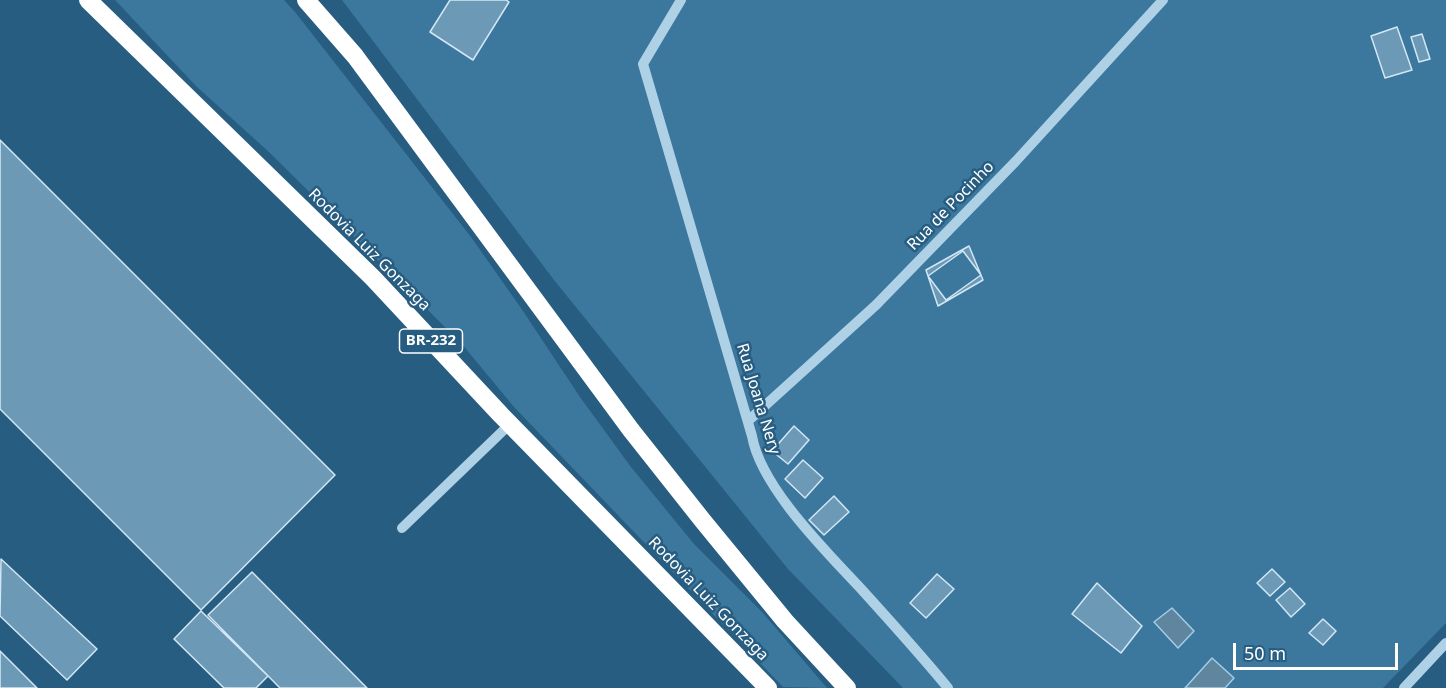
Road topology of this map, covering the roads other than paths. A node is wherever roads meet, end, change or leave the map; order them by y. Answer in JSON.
{"nodes":[{"id":1,"x":88,"y":0,"type":"edge"},
{"id":2,"x":306,"y":0,"type":"edge"},
{"id":3,"x":681,"y":0,"type":"edge"},
{"id":4,"x":1163,"y":0,"type":"edge"},
{"id":5,"x":748,"y":421,"type":"junction"},
{"id":6,"x":510,"y":424,"type":"junction"},
{"id":7,"x":402,"y":528,"type":"dead end"},
{"id":8,"x":1446,"y":643,"type":"edge"},
{"id":9,"x":1408,"y":687,"type":"edge"},
{"id":10,"x":768,"y":688,"type":"edge"},
{"id":11,"x":848,"y":688,"type":"edge"},
{"id":12,"x":948,"y":688,"type":"edge"}],
"edges":[{"from":1,"to":6,"type":"highway","name":"Rodovia Luiz Gonzaga","number":"BR-232"},
{"from":2,"to":11,"type":"highway"},
{"from":3,"to":5,"type":"street","name":"Rua Joana Nery"},
{"from":4,"to":5,"type":"street","name":"Rua de Pocinho"},
{"from":5,"to":12,"type":"street","name":"Rua Joana Nery"},
{"from":6,"to":7,"type":"street"},
{"from":6,"to":10,"type":"highway","name":"Rodovia Luiz Gonzaga","number":"BR-232"},
{"from":8,"to":9,"type":"street"}]}
